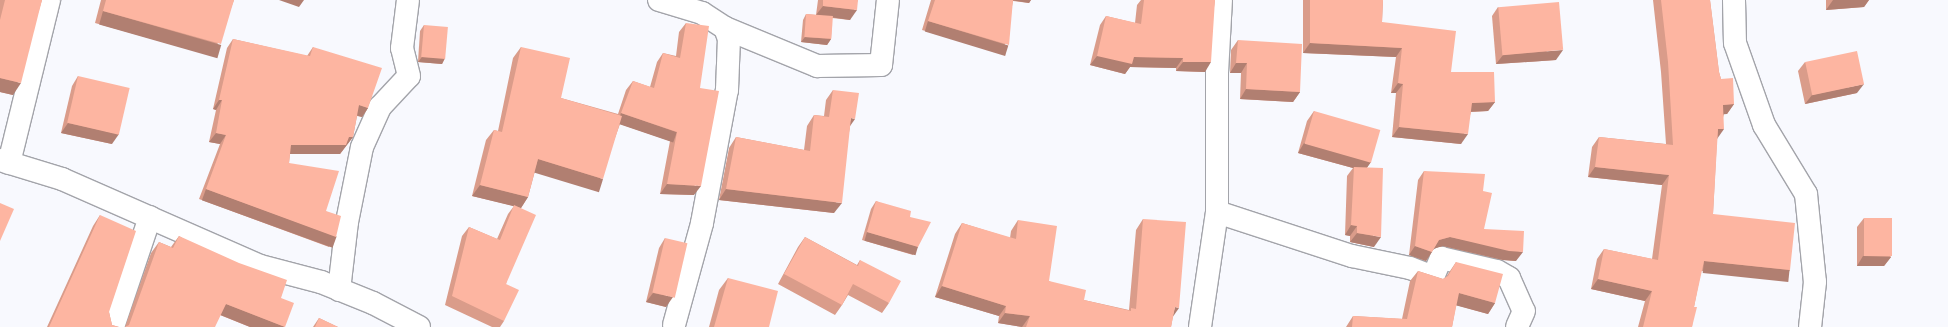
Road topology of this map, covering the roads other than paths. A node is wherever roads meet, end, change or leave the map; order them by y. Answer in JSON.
{"nodes":[{"id":1,"x":49,"y":0,"type":"edge"},
{"id":2,"x":408,"y":0,"type":"edge"},
{"id":3,"x":659,"y":0,"type":"edge"},
{"id":4,"x":888,"y":0,"type":"edge"},
{"id":5,"x":1221,"y":0,"type":"edge"},
{"id":6,"x":1734,"y":0,"type":"edge"},
{"id":7,"x":725,"y":28,"type":"junction"},
{"id":8,"x":4,"y":162,"type":"edge"},
{"id":9,"x":1217,"y":212,"type":"junction"},
{"id":10,"x":150,"y":217,"type":"junction"},
{"id":11,"x":339,"y":290,"type":"junction"},
{"id":12,"x":674,"y":325,"type":"dead end"},
{"id":13,"x":114,"y":327,"type":"edge"},
{"id":14,"x":419,"y":327,"type":"edge"},
{"id":15,"x":1200,"y":327,"type":"edge"},
{"id":16,"x":1517,"y":327,"type":"edge"},
{"id":17,"x":1810,"y":327,"type":"edge"}],
"edges":[{"from":1,"to":8,"type":"street"},
{"from":2,"to":11,"type":"street"},
{"from":3,"to":7,"type":"street"},
{"from":4,"to":7,"type":"street"},
{"from":5,"to":9,"type":"street"},
{"from":6,"to":17,"type":"street"},
{"from":7,"to":12,"type":"street"},
{"from":8,"to":10,"type":"street"},
{"from":9,"to":15,"type":"street"},
{"from":9,"to":16,"type":"street"},
{"from":10,"to":11,"type":"street"},
{"from":10,"to":13,"type":"street"},
{"from":11,"to":14,"type":"street"}]}
